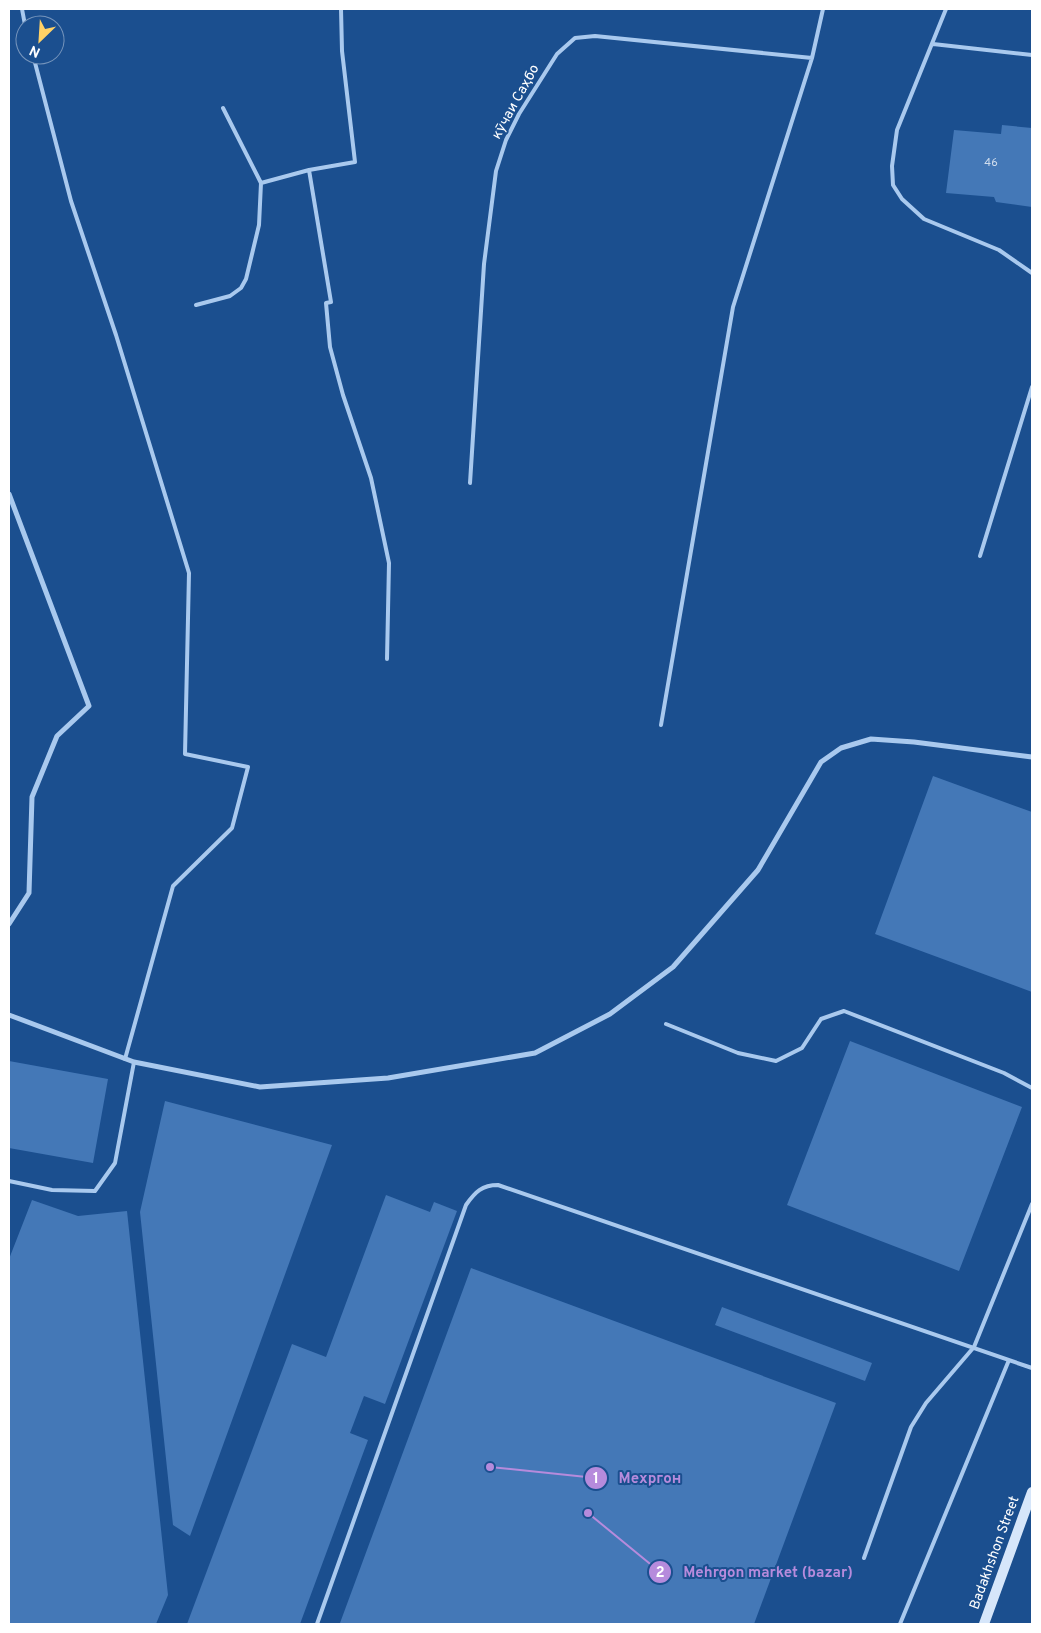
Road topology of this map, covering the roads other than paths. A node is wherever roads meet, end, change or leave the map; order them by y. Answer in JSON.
{"nodes":[{"id":1,"x":341,"y":9,"type":"edge"},
{"id":2,"x":823,"y":9,"type":"edge"},
{"id":3,"x":946,"y":9,"type":"edge"},
{"id":4,"x":933,"y":44,"type":"junction"},
{"id":5,"x":1032,"y":55,"type":"edge"},
{"id":6,"x":812,"y":58,"type":"junction"},
{"id":7,"x":36,"y":65,"type":"edge"},
{"id":8,"x":224,"y":108,"type":"dead end"},
{"id":9,"x":309,"y":170,"type":"junction"},
{"id":10,"x":261,"y":183,"type":"junction"},
{"id":11,"x":1032,"y":273,"type":"edge"},
{"id":12,"x":196,"y":305,"type":"dead end"},
{"id":13,"x":1032,"y":388,"type":"edge"},
{"id":14,"x":470,"y":483,"type":"dead end"},
{"id":15,"x":9,"y":494,"type":"edge"},
{"id":16,"x":980,"y":556,"type":"dead end"},
{"id":17,"x":387,"y":659,"type":"dead end"},
{"id":18,"x":661,"y":725,"type":"dead end"},
{"id":19,"x":1032,"y":758,"type":"edge"},
{"id":20,"x":9,"y":924,"type":"edge"},
{"id":21,"x":9,"y":1015,"type":"edge"},
{"id":22,"x":666,"y":1024,"type":"dead end"},
{"id":23,"x":125,"y":1059,"type":"junction"},
{"id":24,"x":134,"y":1062,"type":"junction"},
{"id":25,"x":1032,"y":1088,"type":"edge"},
{"id":26,"x":9,"y":1181,"type":"edge"},
{"id":27,"x":1032,"y":1204,"type":"edge"},
{"id":28,"x":974,"y":1347,"type":"junction"},
{"id":29,"x":1009,"y":1360,"type":"junction"},
{"id":30,"x":1032,"y":1368,"type":"edge"},
{"id":31,"x":1032,"y":1492,"type":"edge"},
{"id":32,"x":864,"y":1558,"type":"dead end"},
{"id":33,"x":317,"y":1624,"type":"edge"},
{"id":34,"x":900,"y":1624,"type":"edge"},
{"id":35,"x":984,"y":1624,"type":"edge"}],
"edges":[{"from":1,"to":9,"type":"lane"},
{"from":2,"to":6,"type":"lane"},
{"from":3,"to":4,"type":"lane"},
{"from":4,"to":5,"type":"lane"},
{"from":4,"to":11,"type":"lane"},
{"from":6,"to":14,"type":"lane","name":"кӯчаи Саҳбо"},
{"from":6,"to":18,"type":"lane"},
{"from":7,"to":23,"type":"lane"},
{"from":8,"to":10,"type":"lane"},
{"from":9,"to":10,"type":"lane"},
{"from":9,"to":17,"type":"lane"},
{"from":10,"to":12,"type":"lane"},
{"from":13,"to":16,"type":"lane"},
{"from":15,"to":20,"type":"street"},
{"from":19,"to":24,"type":"street"},
{"from":21,"to":23,"type":"street"},
{"from":22,"to":25,"type":"lane"},
{"from":23,"to":24,"type":"street"},
{"from":24,"to":26,"type":"lane"},
{"from":27,"to":28,"type":"lane"},
{"from":28,"to":29,"type":"lane"},
{"from":28,"to":32,"type":"lane"},
{"from":28,"to":33,"type":"lane"},
{"from":29,"to":30,"type":"lane"},
{"from":29,"to":34,"type":"lane"},
{"from":31,"to":35,"type":"main road","name":"Badakhshon Street"}]}
